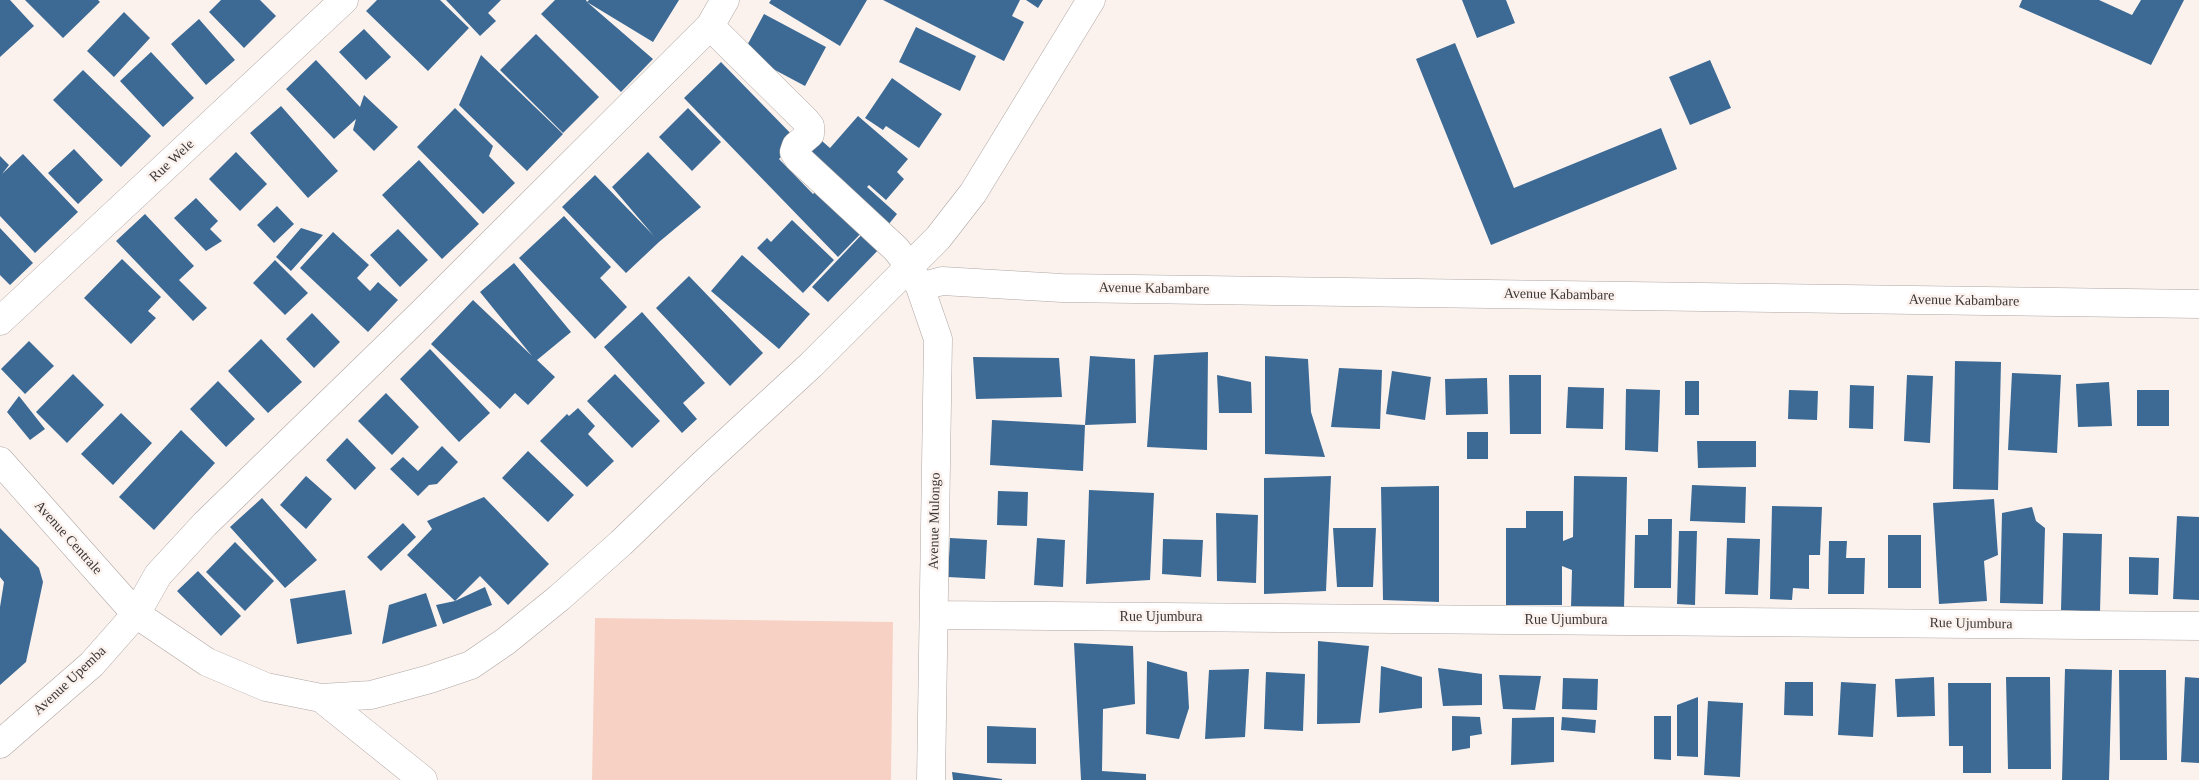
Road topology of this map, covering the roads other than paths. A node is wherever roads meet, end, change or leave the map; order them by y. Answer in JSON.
{"nodes":[{"id":1,"x":344,"y":0,"type":"edge"},
{"id":2,"x":726,"y":0,"type":"edge"},
{"id":3,"x":1091,"y":0,"type":"edge"},
{"id":4,"x":710,"y":26,"type":"junction"},
{"id":5,"x":915,"y":277,"type":"junction"},
{"id":6,"x":2199,"y":304,"type":"edge"},
{"id":7,"x":0,"y":321,"type":"edge"},
{"id":8,"x":0,"y":461,"type":"edge"},
{"id":9,"x":136,"y":614,"type":"junction"},
{"id":10,"x":934,"y":615,"type":"junction"},
{"id":11,"x":2199,"y":626,"type":"edge"},
{"id":12,"x":321,"y":698,"type":"junction"},
{"id":13,"x":0,"y":744,"type":"edge"},
{"id":14,"x":423,"y":780,"type":"edge"},
{"id":15,"x":931,"y":780,"type":"edge"}],
"edges":[{"from":1,"to":7,"type":"street","name":"Rue Wele"},
{"from":2,"to":4,"type":"street","name":"Avenue Upemba"},
{"from":3,"to":5,"type":"street"},
{"from":4,"to":5,"type":"street","name":"Avenue Mulongo"},
{"from":4,"to":9,"type":"street","name":"Avenue Upemba"},
{"from":5,"to":6,"type":"street","name":"Avenue Kabambare"},
{"from":5,"to":10,"type":"street","name":"Avenue Mulongo"},
{"from":5,"to":12,"type":"street"},
{"from":8,"to":9,"type":"street","name":"Avenue Centrale"},
{"from":9,"to":12,"type":"street","name":"Avenue Centrale"},
{"from":9,"to":13,"type":"street","name":"Avenue Upemba"},
{"from":10,"to":11,"type":"street","name":"Rue Ujumbura"},
{"from":10,"to":15,"type":"street","name":"Avenue Mulongo"},
{"from":12,"to":14,"type":"street"}]}
